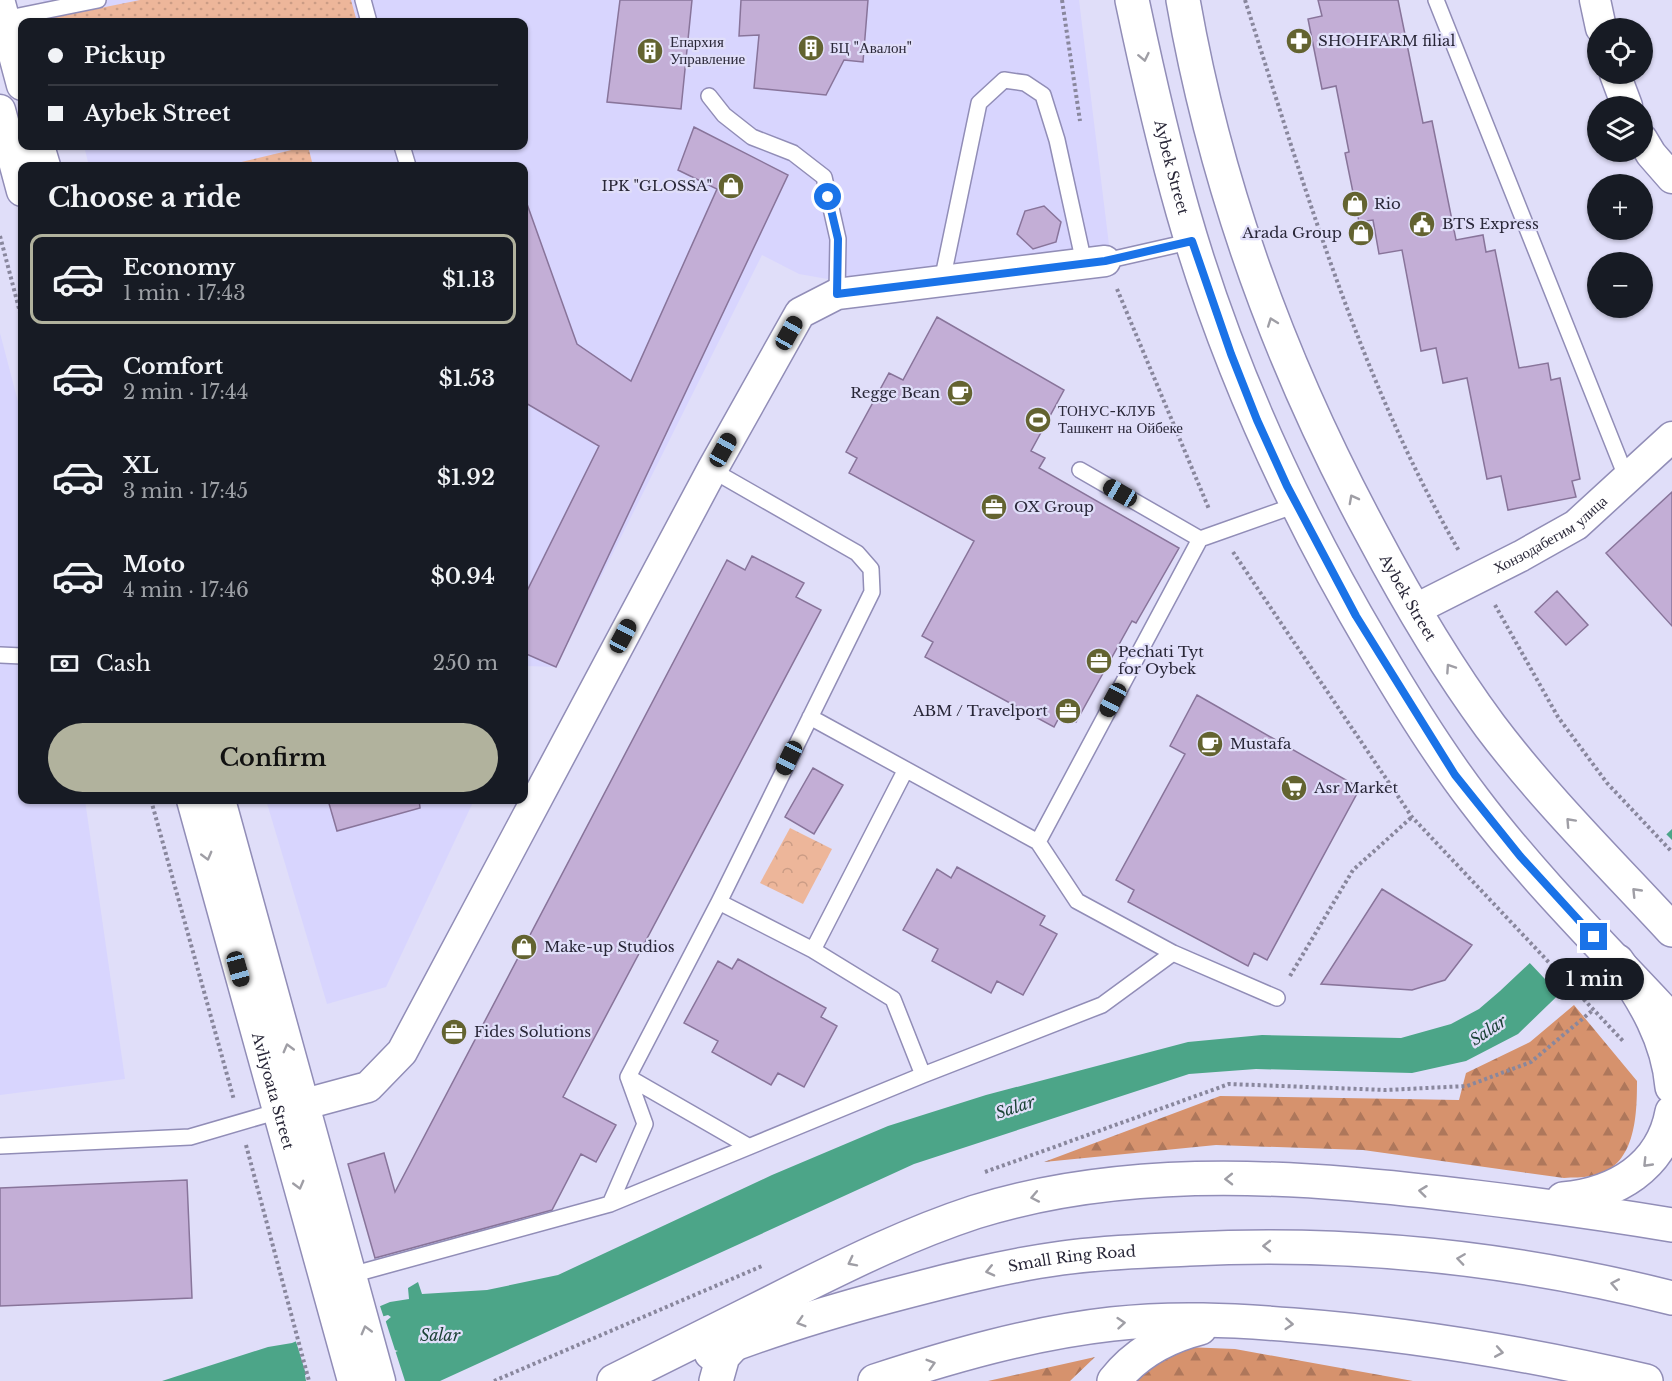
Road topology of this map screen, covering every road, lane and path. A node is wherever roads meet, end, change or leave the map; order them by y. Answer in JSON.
{"nodes":[{"id":1,"x":98,"y":0,"type":"edge"},
{"id":2,"x":363,"y":0,"type":"edge"},
{"id":3,"x":1132,"y":0,"type":"edge"},
{"id":4,"x":1183,"y":0,"type":"edge"},
{"id":5,"x":1245,"y":0,"type":"edge"},
{"id":6,"x":1437,"y":0,"type":"edge"},
{"id":7,"x":1595,"y":0,"type":"edge"},
{"id":8,"x":2,"y":14,"type":"edge"},
{"id":9,"x":368,"y":18,"type":"edge"},
{"id":10,"x":1599,"y":18,"type":"edge"},
{"id":11,"x":18,"y":71,"type":"edge"},
{"id":12,"x":709,"y":96,"type":"dead end"},
{"id":13,"x":0,"y":110,"type":"edge"},
{"id":14,"x":1653,"y":156,"type":"edge"},
{"id":15,"x":18,"y":176,"type":"edge"},
{"id":16,"x":1672,"y":178,"type":"edge"},
{"id":17,"x":0,"y":236,"type":"edge"},
{"id":18,"x":1192,"y":241,"type":"junction"},
{"id":19,"x":1095,"y":262,"type":"junction"},
{"id":20,"x":942,"y":281,"type":"junction"},
{"id":21,"x":837,"y":294,"type":"junction"},
{"id":22,"x":18,"y":305,"type":"edge"},
{"id":23,"x":1672,"y":437,"type":"edge"},
{"id":24,"x":712,"y":470,"type":"junction"},
{"id":25,"x":1080,"y":470,"type":"dead end"},
{"id":26,"x":1628,"y":479,"type":"junction"},
{"id":27,"x":1296,"y":505,"type":"junction"},
{"id":28,"x":1219,"y":531,"type":"junction"},
{"id":29,"x":1200,"y":539,"type":"junction"},
{"id":30,"x":1475,"y":579,"type":"junction"},
{"id":31,"x":1414,"y":610,"type":"junction"},
{"id":32,"x":0,"y":655,"type":"edge"},
{"id":33,"x":18,"y":656,"type":"edge"},
{"id":34,"x":810,"y":717,"type":"junction"},
{"id":35,"x":904,"y":771,"type":"junction"},
{"id":36,"x":152,"y":804,"type":"edge"},
{"id":37,"x":193,"y":804,"type":"edge"},
{"id":38,"x":221,"y":804,"type":"edge"},
{"id":39,"x":1412,"y":818,"type":"junction"},
{"id":40,"x":1038,"y":842,"type":"junction"},
{"id":41,"x":1672,"y":852,"type":"edge"},
{"id":42,"x":719,"y":902,"type":"junction"},
{"id":43,"x":1667,"y":925,"type":"edge"},
{"id":44,"x":813,"y":950,"type":"junction"},
{"id":45,"x":1173,"y":953,"type":"junction"},
{"id":46,"x":1617,"y":961,"type":"junction"},
{"id":47,"x":1580,"y":994,"type":"dead end"},
{"id":48,"x":1277,"y":998,"type":"joint"},
{"id":49,"x":1672,"y":1021,"type":"edge"},
{"id":50,"x":923,"y":1075,"type":"junction"},
{"id":51,"x":628,"y":1077,"type":"junction"},
{"id":52,"x":1672,"y":1087,"type":"edge"},
{"id":53,"x":291,"y":1108,"type":"junction"},
{"id":54,"x":1672,"y":1112,"type":"edge"},
{"id":55,"x":240,"y":1123,"type":"junction"},
{"id":56,"x":0,"y":1146,"type":"edge"},
{"id":57,"x":747,"y":1146,"type":"junction"},
{"id":58,"x":1481,"y":1198,"type":"junction"},
{"id":59,"x":610,"y":1204,"type":"junction"},
{"id":60,"x":1672,"y":1224,"type":"edge"},
{"id":61,"x":343,"y":1280,"type":"junction"},
{"id":62,"x":1672,"y":1298,"type":"edge"},
{"id":63,"x":1231,"y":1320,"type":"junction"},
{"id":64,"x":734,"y":1344,"type":"junction"},
{"id":65,"x":309,"y":1381,"type":"edge"},
{"id":66,"x":353,"y":1381,"type":"edge"},
{"id":67,"x":380,"y":1381,"type":"edge"},
{"id":68,"x":614,"y":1381,"type":"edge"},
{"id":69,"x":639,"y":1381,"type":"edge"},
{"id":70,"x":716,"y":1381,"type":"edge"},
{"id":71,"x":875,"y":1381,"type":"edge"},
{"id":72,"x":1114,"y":1381,"type":"edge"},
{"id":73,"x":1646,"y":1381,"type":"edge"}],
"edges":[{"from":1,"to":8,"type":"lane"},
{"from":2,"to":9,"type":"lane"},
{"from":3,"to":18,"type":"main road","name":"Aybek Street","one_way":true},
{"from":31,"to":4,"type":"main road","name":"Aybek Street","one_way":true},
{"from":5,"to":30,"type":"path"},
{"from":6,"to":26,"type":"lane"},
{"from":7,"to":10,"type":"street"},
{"from":8,"to":11,"type":"street"},
{"from":12,"to":21,"type":"lane"},
{"from":13,"to":15,"type":"street"},
{"from":14,"to":16,"type":"street"},
{"from":17,"to":22,"type":"path"},
{"from":18,"to":19,"type":"lane"},
{"from":18,"to":27,"type":"main road","name":"Aybek Street"},
{"from":19,"to":20,"type":"street"},
{"from":19,"to":20,"type":"lane"},
{"from":19,"to":28,"type":"path"},
{"from":20,"to":21,"type":"street"},
{"from":21,"to":24,"type":"street"},
{"from":23,"to":26,"type":"street","name":"Хонзодабегим улица"},
{"from":24,"to":34,"type":"lane"},
{"from":24,"to":53,"type":"street"},
{"from":25,"to":29,"type":"lane"},
{"from":26,"to":30,"type":"street","name":"Хонзодабегим улица"},
{"from":27,"to":28,"type":"lane"},
{"from":27,"to":46,"type":"main road","name":"Aybek Street"},
{"from":28,"to":29,"type":"lane"},
{"from":28,"to":39,"type":"path"},
{"from":29,"to":40,"type":"lane"},
{"from":30,"to":31,"type":"street","name":"Хонзодабегим улица"},
{"from":30,"to":41,"type":"path"},
{"from":43,"to":31,"type":"main road","name":"Aybek Street","one_way":true},
{"from":32,"to":33,"type":"lane"},
{"from":34,"to":35,"type":"lane"},
{"from":34,"to":42,"type":"lane"},
{"from":35,"to":40,"type":"lane"},
{"from":35,"to":44,"type":"lane"},
{"from":36,"to":55,"type":"path"},
{"from":37,"to":53,"type":"street","name":"Avliyoata Street","one_way":true},
{"from":53,"to":38,"type":"street","name":"Avliyoata Street","one_way":true},
{"from":39,"to":47,"type":"path"},
{"from":39,"to":48,"type":"path"},
{"from":40,"to":45,"type":"lane"},
{"from":42,"to":44,"type":"lane"},
{"from":42,"to":51,"type":"lane"},
{"from":44,"to":50,"type":"lane"},
{"from":45,"to":48,"type":"lane"},
{"from":45,"to":50,"type":"lane"},
{"from":46,"to":49,"type":"main road","name":"Aybek Street"},
{"from":46,"to":52,"type":"main road"},
{"from":50,"to":57,"type":"lane"},
{"from":51,"to":57,"type":"lane"},
{"from":51,"to":59,"type":"lane"},
{"from":53,"to":55,"type":"lane"},
{"from":53,"to":61,"type":"street","name":"Avliyoata Street"},
{"from":54,"to":58,"type":"main road","one_way":true},
{"from":55,"to":56,"type":"lane"},
{"from":55,"to":65,"type":"path"},
{"from":57,"to":59,"type":"lane"},
{"from":58,"to":60,"type":"main road"},
{"from":58,"to":68,"type":"main road","one_way":true},
{"from":59,"to":61,"type":"lane"},
{"from":61,"to":66,"type":"street","name":"Avliyoata Street"},
{"from":67,"to":61,"type":"street","name":"Avliyoata Street","one_way":true},
{"from":62,"to":64,"type":"main road","one_way":true},
{"from":71,"to":63,"type":"main road","one_way":true},
{"from":63,"to":72,"type":"main road"},
{"from":63,"to":73,"type":"main road","one_way":true},
{"from":64,"to":69,"type":"main road"},
{"from":64,"to":70,"type":"main road"}]}
